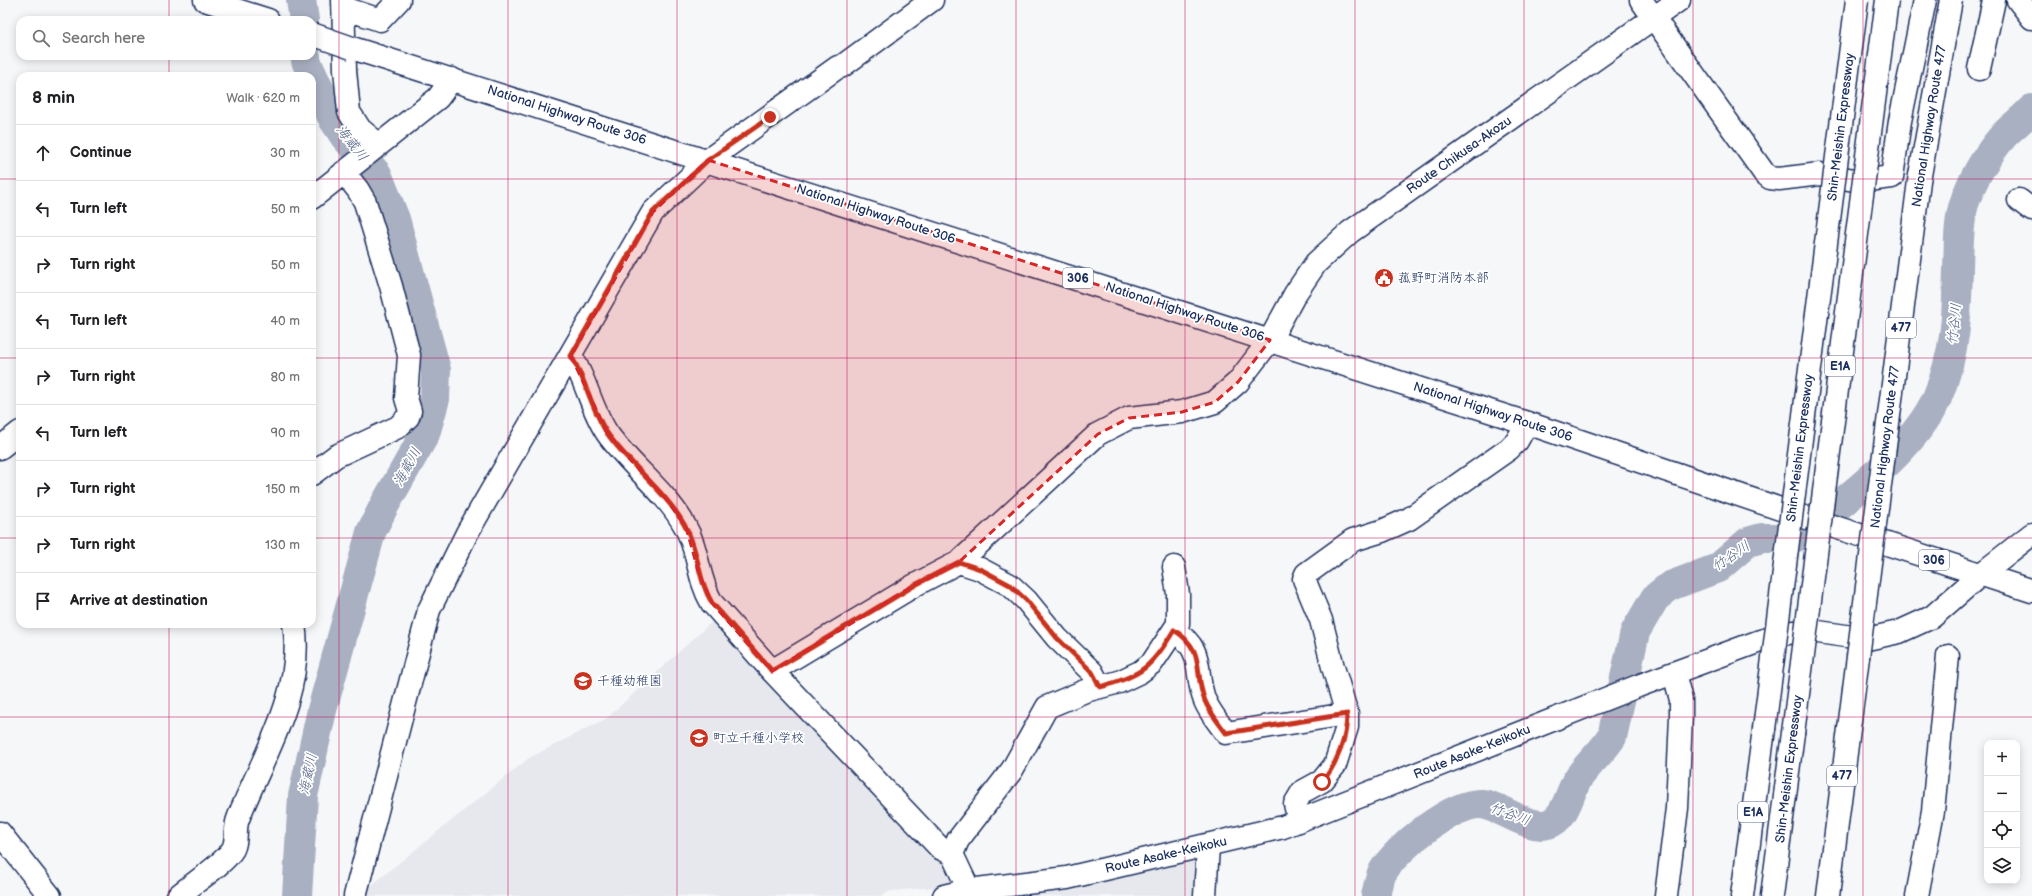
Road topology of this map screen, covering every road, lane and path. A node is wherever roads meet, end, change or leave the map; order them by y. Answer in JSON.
{"nodes":[{"id":1,"x":205,"y":0,"type":"edge"},
{"id":2,"x":399,"y":0,"type":"edge"},
{"id":3,"x":932,"y":0,"type":"edge"},
{"id":4,"x":1640,"y":0,"type":"edge"},
{"id":5,"x":1679,"y":0,"type":"edge"},
{"id":6,"x":1857,"y":0,"type":"edge"},
{"id":7,"x":1887,"y":0,"type":"edge"},
{"id":8,"x":1925,"y":0,"type":"edge"},
{"id":9,"x":1951,"y":0,"type":"edge"},
{"id":10,"x":1994,"y":0,"type":"edge"},
{"id":11,"x":2018,"y":0,"type":"edge"},
{"id":12,"x":344,"y":4,"type":"edge"},
{"id":13,"x":255,"y":16,"type":"edge"},
{"id":14,"x":1653,"y":18,"type":"junction"},
{"id":15,"x":2032,"y":18,"type":"edge"},
{"id":16,"x":316,"y":35,"type":"edge"},
{"id":17,"x":1979,"y":68,"type":"dead end"},
{"id":18,"x":452,"y":79,"type":"junction"},
{"id":19,"x":376,"y":146,"type":"junction"},
{"id":20,"x":708,"y":160,"type":"junction"},
{"id":21,"x":347,"y":170,"type":"junction"},
{"id":22,"x":316,"y":195,"type":"edge"},
{"id":23,"x":1270,"y":340,"type":"junction"},
{"id":24,"x":571,"y":356,"type":"junction"},
{"id":25,"x":1527,"y":423,"type":"junction"},
{"id":26,"x":16,"y":435,"type":"edge"},
{"id":27,"x":0,"y":448,"type":"edge"},
{"id":28,"x":316,"y":471,"type":"edge"},
{"id":29,"x":2032,"y":534,"type":"edge"},
{"id":30,"x":959,"y":562,"type":"junction"},
{"id":31,"x":1174,"y":567,"type":"dead end"},
{"id":32,"x":1980,"y":575,"type":"junction"},
{"id":33,"x":2032,"y":591,"type":"edge"},
{"id":34,"x":294,"y":628,"type":"edge"},
{"id":35,"x":1174,"y":630,"type":"junction"},
{"id":36,"x":1948,"y":656,"type":"dead end"},
{"id":37,"x":772,"y":671,"type":"junction"},
{"id":38,"x":1674,"y":673,"type":"junction"},
{"id":39,"x":1100,"y":687,"type":"junction"},
{"id":40,"x":1347,"y":714,"type":"junction"},
{"id":41,"x":1299,"y":821,"type":"junction"},
{"id":42,"x":0,"y":833,"type":"edge"},
{"id":43,"x":1208,"y":846,"type":"junction"},
{"id":44,"x":952,"y":854,"type":"junction"},
{"id":45,"x":969,"y":890,"type":"junction"},
{"id":46,"x":997,"y":891,"type":"edge"},
{"id":47,"x":50,"y":896,"type":"edge"},
{"id":48,"x":178,"y":896,"type":"edge"},
{"id":49,"x":355,"y":896,"type":"edge"},
{"id":50,"x":944,"y":896,"type":"edge"},
{"id":51,"x":1205,"y":896,"type":"edge"},
{"id":52,"x":1666,"y":896,"type":"edge"},
{"id":53,"x":1742,"y":896,"type":"edge"},
{"id":54,"x":1772,"y":896,"type":"edge"},
{"id":55,"x":1828,"y":896,"type":"edge"},
{"id":56,"x":1917,"y":896,"type":"edge"}],
"edges":[{"from":1,"to":13,"type":"main road"},
{"from":2,"to":12,"type":"main road"},
{"from":3,"to":20,"type":"main road"},
{"from":4,"to":14,"type":"main road"},
{"from":5,"to":14,"type":"main road","name":"Route Chikusa-Akozu"},
{"from":6,"to":53,"type":"main road","name":"Shin-Meishin Expressway","number":"E1A","bridge":true},
{"from":7,"to":54,"type":"main road","name":"Shin-Meishin Expressway","number":"E1A","bridge":true},
{"from":8,"to":14,"type":"main road"},
{"from":9,"to":55,"type":"main road","name":"National Highway Route 477","number":"477","bridge":true},
{"from":10,"to":17,"type":"main road"},
{"from":11,"to":15,"type":"main road"},
{"from":12,"to":19,"type":"main road"},
{"from":14,"to":23,"type":"main road","name":"Route Chikusa-Akozu"},
{"from":16,"to":18,"type":"main road","name":"National Highway Route 306","number":"306","bridge":true},
{"from":18,"to":19,"type":"main road"},
{"from":18,"to":20,"type":"main road","name":"National Highway Route 306","number":"306"},
{"from":19,"to":21,"type":"main road"},
{"from":20,"to":23,"type":"main road","name":"National Highway Route 306","number":"306"},
{"from":20,"to":24,"type":"main road"},
{"from":21,"to":22,"type":"main road"},
{"from":21,"to":28,"type":"main road"},
{"from":23,"to":25,"type":"main road","name":"National Highway Route 306","number":"306"},
{"from":23,"to":30,"type":"main road","name":"Route Chikusa-Akozu"},
{"from":24,"to":37,"type":"main road"},
{"from":24,"to":49,"type":"main road"},
{"from":25,"to":32,"type":"main road","name":"National Highway Route 306","number":"306"},
{"from":25,"to":40,"type":"main road"},
{"from":26,"to":27,"type":"main road"},
{"from":29,"to":32,"type":"main road","name":"Route Asake-Keikoku"},
{"from":30,"to":37,"type":"main road","name":"Route Chikusa-Akozu"},
{"from":30,"to":39,"type":"main road"},
{"from":31,"to":35,"type":"main road"},
{"from":32,"to":33,"type":"main road","name":"National Highway Route 306","number":"306"},
{"from":32,"to":38,"type":"main road","name":"Route Asake-Keikoku"},
{"from":34,"to":48,"type":"main road"},
{"from":35,"to":39,"type":"main road"},
{"from":35,"to":40,"type":"main road"},
{"from":36,"to":56,"type":"main road"},
{"from":37,"to":44,"type":"main road"},
{"from":38,"to":41,"type":"main road","name":"Route Asake-Keikoku"},
{"from":38,"to":52,"type":"main road"},
{"from":39,"to":44,"type":"main road"},
{"from":40,"to":41,"type":"main road"},
{"from":41,"to":43,"type":"main road","name":"Route Asake-Keikoku"},
{"from":42,"to":47,"type":"main road"},
{"from":43,"to":46,"type":"main road","name":"Route Asake-Keikoku"},
{"from":43,"to":51,"type":"main road"},
{"from":44,"to":45,"type":"main road"},
{"from":45,"to":46,"type":"main road","name":"Route Asake-Keikoku"},
{"from":45,"to":50,"type":"main road","name":"Route Asake-Keikoku"}]}
